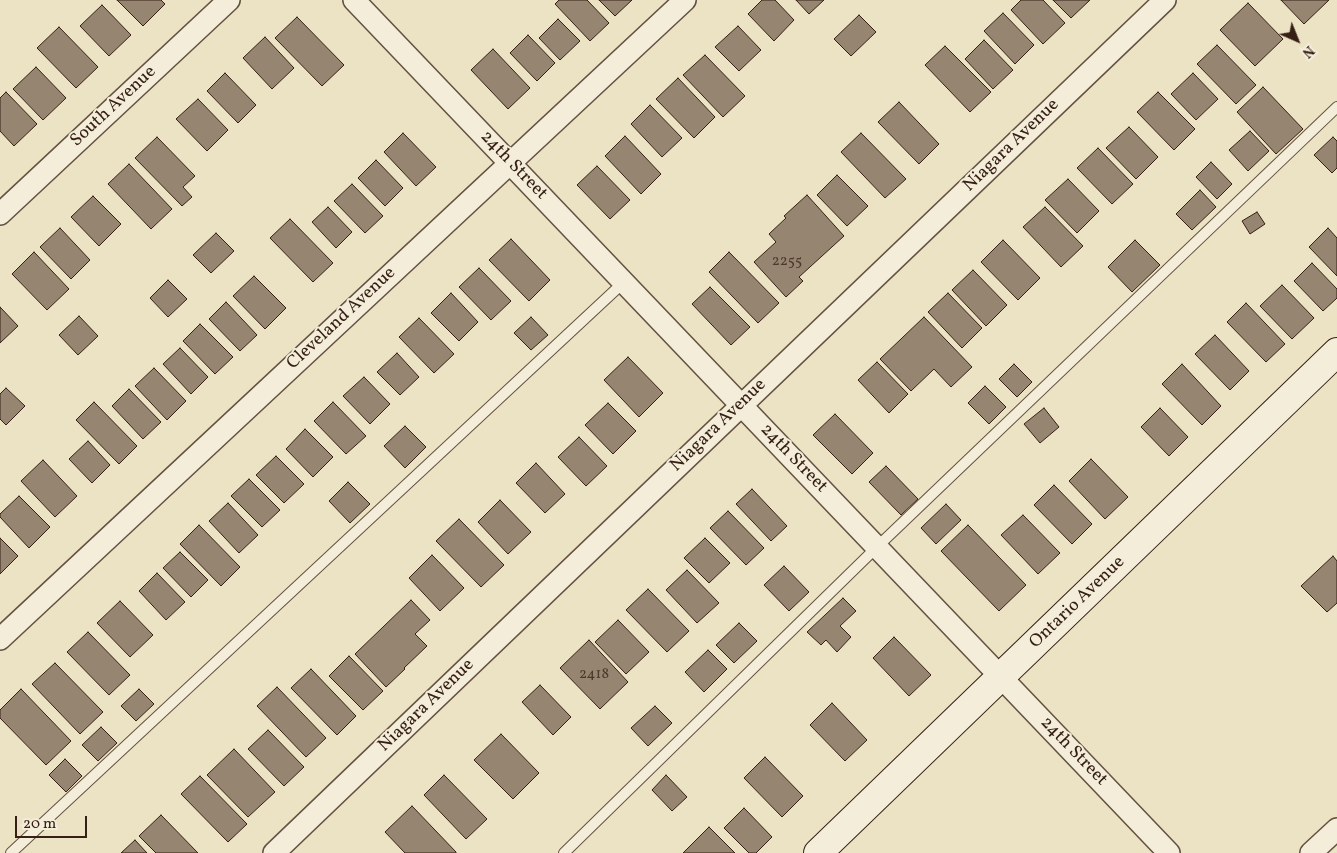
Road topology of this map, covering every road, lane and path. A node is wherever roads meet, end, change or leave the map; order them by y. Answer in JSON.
{"nodes":[{"id":1,"x":229,"y":0,"type":"edge"},
{"id":2,"x":354,"y":0,"type":"edge"},
{"id":3,"x":685,"y":0,"type":"edge"},
{"id":4,"x":1165,"y":0,"type":"edge"},
{"id":5,"x":1337,"y":107,"type":"edge"},
{"id":6,"x":510,"y":163,"type":"junction"},
{"id":7,"x":0,"y":214,"type":"edge"},
{"id":8,"x":624,"y":282,"type":"junction"},
{"id":9,"x":1337,"y":352,"type":"edge"},
{"id":10,"x":741,"y":405,"type":"junction"},
{"id":11,"x":877,"y":547,"type":"junction"},
{"id":12,"x":0,"y":639,"type":"edge"},
{"id":13,"x":1001,"y":677,"type":"junction"},
{"id":14,"x":1337,"y":829,"type":"edge"},
{"id":15,"x":11,"y":853,"type":"edge"},
{"id":16,"x":274,"y":853,"type":"edge"},
{"id":17,"x":564,"y":853,"type":"edge"},
{"id":18,"x":818,"y":853,"type":"edge"},
{"id":19,"x":1170,"y":853,"type":"edge"},
{"id":20,"x":1311,"y":853,"type":"edge"}],
"edges":[{"from":1,"to":7,"type":"street","name":"South Avenue"},
{"from":2,"to":6,"type":"street","name":"24th Street"},
{"from":3,"to":6,"type":"street","name":"Cleveland Avenue"},
{"from":4,"to":10,"type":"street","name":"Niagara Avenue"},
{"from":5,"to":11,"type":"lane"},
{"from":6,"to":8,"type":"street","name":"24th Street"},
{"from":6,"to":12,"type":"street","name":"Cleveland Avenue"},
{"from":8,"to":10,"type":"street","name":"24th Street"},
{"from":8,"to":15,"type":"lane"},
{"from":9,"to":13,"type":"main road","name":"Ontario Avenue"},
{"from":10,"to":11,"type":"street","name":"24th Street"},
{"from":10,"to":16,"type":"street","name":"Niagara Avenue"},
{"from":11,"to":13,"type":"street","name":"24th Street"},
{"from":11,"to":17,"type":"lane"},
{"from":13,"to":18,"type":"main road","name":"Ontario Avenue"},
{"from":13,"to":19,"type":"street","name":"24th Street"},
{"from":14,"to":20,"type":"street"}]}
